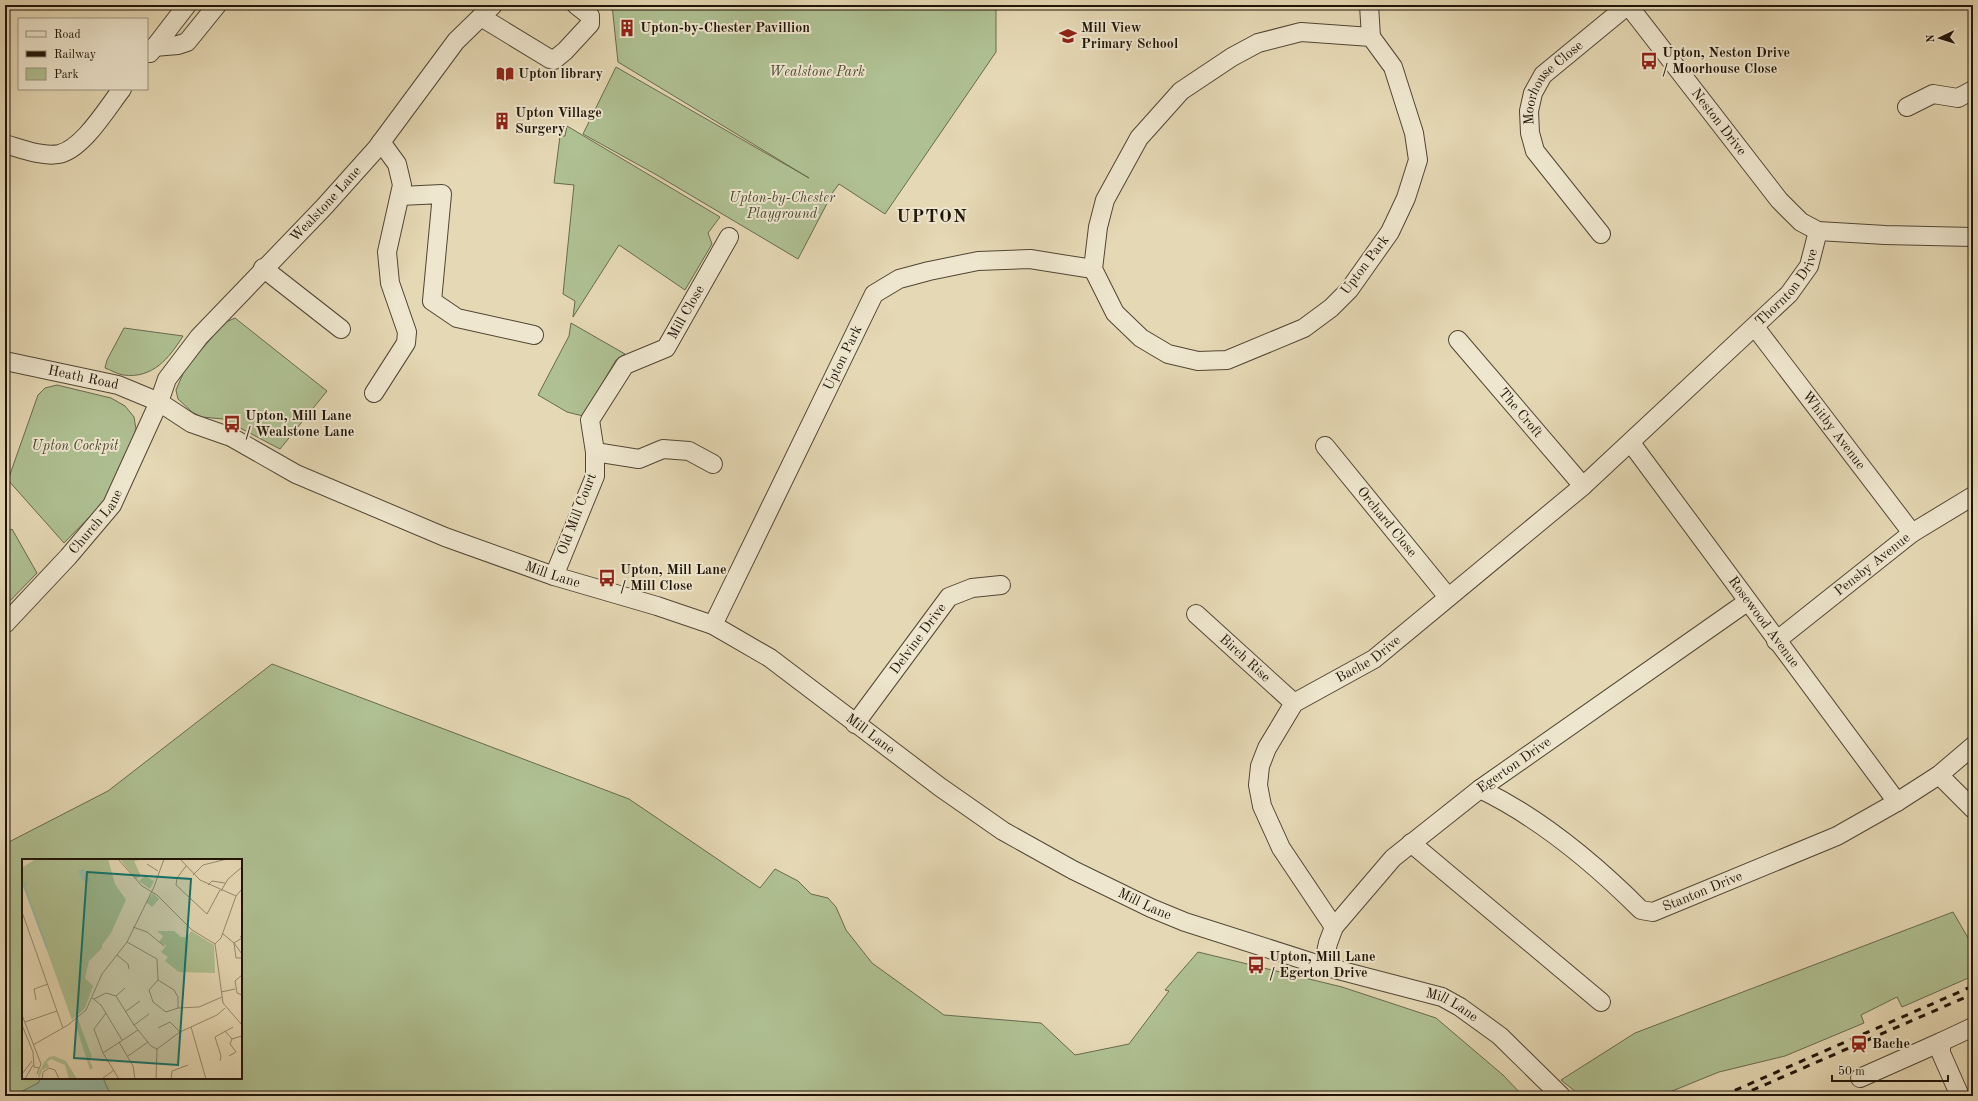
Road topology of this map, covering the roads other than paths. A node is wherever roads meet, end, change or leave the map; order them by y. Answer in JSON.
{"nodes":[{"id":1,"x":187,"y":5,"type":"edge"},
{"id":2,"x":217,"y":5,"type":"edge"},
{"id":3,"x":576,"y":5,"type":"edge"},
{"id":4,"x":1369,"y":5,"type":"edge"},
{"id":5,"x":1628,"y":5,"type":"edge"},
{"id":6,"x":487,"y":11,"type":"edge"},
{"id":7,"x":1372,"y":37,"type":"junction"},
{"id":8,"x":151,"y":52,"type":"edge"},
{"id":9,"x":121,"y":90,"type":"edge"},
{"id":10,"x":1973,"y":90,"type":"edge"},
{"id":11,"x":1907,"y":107,"type":"dead end"},
{"id":12,"x":381,"y":142,"type":"junction"},
{"id":13,"x":5,"y":144,"type":"edge"},
{"id":14,"x":400,"y":196,"type":"junction"},
{"id":15,"x":1818,"y":231,"type":"junction"},
{"id":16,"x":1601,"y":234,"type":"dead end"},
{"id":17,"x":729,"y":237,"type":"dead end"},
{"id":18,"x":1973,"y":237,"type":"edge"},
{"id":19,"x":263,"y":268,"type":"junction"},
{"id":20,"x":1093,"y":269,"type":"junction"},
{"id":21,"x":1755,"y":327,"type":"junction"},
{"id":22,"x":341,"y":329,"type":"dead end"},
{"id":23,"x":534,"y":335,"type":"dead end"},
{"id":24,"x":1458,"y":340,"type":"dead end"},
{"id":25,"x":5,"y":361,"type":"edge"},
{"id":26,"x":374,"y":393,"type":"dead end"},
{"id":27,"x":159,"y":402,"type":"junction"},
{"id":28,"x":1630,"y":443,"type":"junction"},
{"id":29,"x":1325,"y":446,"type":"dead end"},
{"id":30,"x":595,"y":452,"type":"junction"},
{"id":31,"x":713,"y":464,"type":"dead end"},
{"id":32,"x":1583,"y":486,"type":"junction"},
{"id":33,"x":1973,"y":496,"type":"edge"},
{"id":34,"x":1912,"y":533,"type":"junction"},
{"id":35,"x":554,"y":576,"type":"junction"},
{"id":36,"x":1001,"y":585,"type":"dead end"},
{"id":37,"x":1448,"y":597,"type":"junction"},
{"id":38,"x":1747,"y":602,"type":"junction"},
{"id":39,"x":1196,"y":614,"type":"dead end"},
{"id":40,"x":5,"y":624,"type":"edge"},
{"id":41,"x":713,"y":626,"type":"junction"},
{"id":42,"x":1776,"y":641,"type":"junction"},
{"id":43,"x":1294,"y":703,"type":"junction"},
{"id":44,"x":855,"y":724,"type":"junction"},
{"id":45,"x":1973,"y":746,"type":"edge"},
{"id":46,"x":1508,"y":769,"type":"junction"},
{"id":47,"x":1939,"y":775,"type":"junction"},
{"id":48,"x":1480,"y":789,"type":"junction"},
{"id":49,"x":1508,"y":802,"type":"junction"},
{"id":50,"x":1896,"y":802,"type":"junction"},
{"id":51,"x":1973,"y":810,"type":"edge"},
{"id":52,"x":1411,"y":843,"type":"junction"},
{"id":53,"x":1334,"y":927,"type":"junction"},
{"id":54,"x":1323,"y":966,"type":"junction"},
{"id":55,"x":1601,"y":1002,"type":"dead end"},
{"id":56,"x":1973,"y":1027,"type":"edge"},
{"id":57,"x":1940,"y":1042,"type":"junction"},
{"id":58,"x":1860,"y":1078,"type":"dead end"},
{"id":59,"x":1561,"y":1096,"type":"edge"},
{"id":60,"x":1960,"y":1096,"type":"edge"}],
"edges":[{"from":1,"to":8,"type":"street"},
{"from":2,"to":8,"type":"street"},
{"from":3,"to":6,"type":"street"},
{"from":4,"to":7,"type":"street","name":"Upton Park"},
{"from":5,"to":15,"type":"street","name":"Neston Drive"},
{"from":5,"to":16,"type":"street","name":"Moorhouse Close"},
{"from":6,"to":12,"type":"street","name":"Wealstone Lane"},
{"from":7,"to":20,"type":"street"},
{"from":7,"to":20,"type":"street","name":"Upton Park"},
{"from":9,"to":13,"type":"street"},
{"from":10,"to":11,"type":"street"},
{"from":12,"to":14,"type":"street"},
{"from":12,"to":19,"type":"street","name":"Wealstone Lane"},
{"from":14,"to":23,"type":"street"},
{"from":14,"to":26,"type":"street"},
{"from":15,"to":18,"type":"street","name":"Thornton Drive"},
{"from":15,"to":21,"type":"street","name":"Thornton Drive"},
{"from":17,"to":30,"type":"street","name":"Mill Close"},
{"from":19,"to":22,"type":"street"},
{"from":19,"to":27,"type":"street","name":"Wealstone Lane"},
{"from":20,"to":41,"type":"street","name":"Upton Park"},
{"from":21,"to":28,"type":"street","name":"Thornton Drive"},
{"from":21,"to":34,"type":"street","name":"Whitby Avenue"},
{"from":24,"to":32,"type":"street","name":"The Croft"},
{"from":25,"to":27,"type":"street","name":"Heath Road"},
{"from":27,"to":35,"type":"street","name":"Mill Lane"},
{"from":27,"to":40,"type":"street","name":"Church Lane"},
{"from":28,"to":32,"type":"street","name":"Bache Drive"},
{"from":28,"to":38,"type":"street","name":"Rosewood Avenue"},
{"from":29,"to":37,"type":"street","name":"Orchard Close"},
{"from":30,"to":31,"type":"street"},
{"from":30,"to":35,"type":"street","name":"Old Mill Court"},
{"from":32,"to":37,"type":"street","name":"Bache Drive"},
{"from":33,"to":34,"type":"street","name":"Pensby Avenue"},
{"from":34,"to":42,"type":"street","name":"Pensby Avenue"},
{"from":35,"to":41,"type":"street","name":"Mill Lane"},
{"from":36,"to":44,"type":"street","name":"Delvine Drive"},
{"from":37,"to":43,"type":"street","name":"Bache Drive"},
{"from":38,"to":42,"type":"street","name":"Rosewood Avenue"},
{"from":38,"to":46,"type":"street","name":"Egerton Drive"},
{"from":39,"to":43,"type":"street","name":"Birch Rise"},
{"from":41,"to":44,"type":"street","name":"Mill Lane"},
{"from":42,"to":50,"type":"street","name":"Rosewood Avenue"},
{"from":43,"to":53,"type":"street"},
{"from":44,"to":54,"type":"street","name":"Mill Lane"},
{"from":45,"to":47,"type":"street","name":"Stanton Drive"},
{"from":46,"to":48,"type":"street","name":"Egerton Drive"},
{"from":46,"to":49,"type":"street"},
{"from":47,"to":50,"type":"street","name":"Stanton Drive"},
{"from":47,"to":51,"type":"street"},
{"from":48,"to":49,"type":"street","name":"Stanton Drive"},
{"from":48,"to":52,"type":"street","name":"Egerton Drive"},
{"from":49,"to":50,"type":"street","name":"Stanton Drive"},
{"from":52,"to":53,"type":"street","name":"Egerton Drive"},
{"from":52,"to":55,"type":"street"},
{"from":53,"to":54,"type":"street","name":"Egerton Drive"},
{"from":54,"to":59,"type":"street","name":"Mill Lane"},
{"from":56,"to":57,"type":"street"},
{"from":57,"to":58,"type":"street"},
{"from":57,"to":60,"type":"street"}]}
